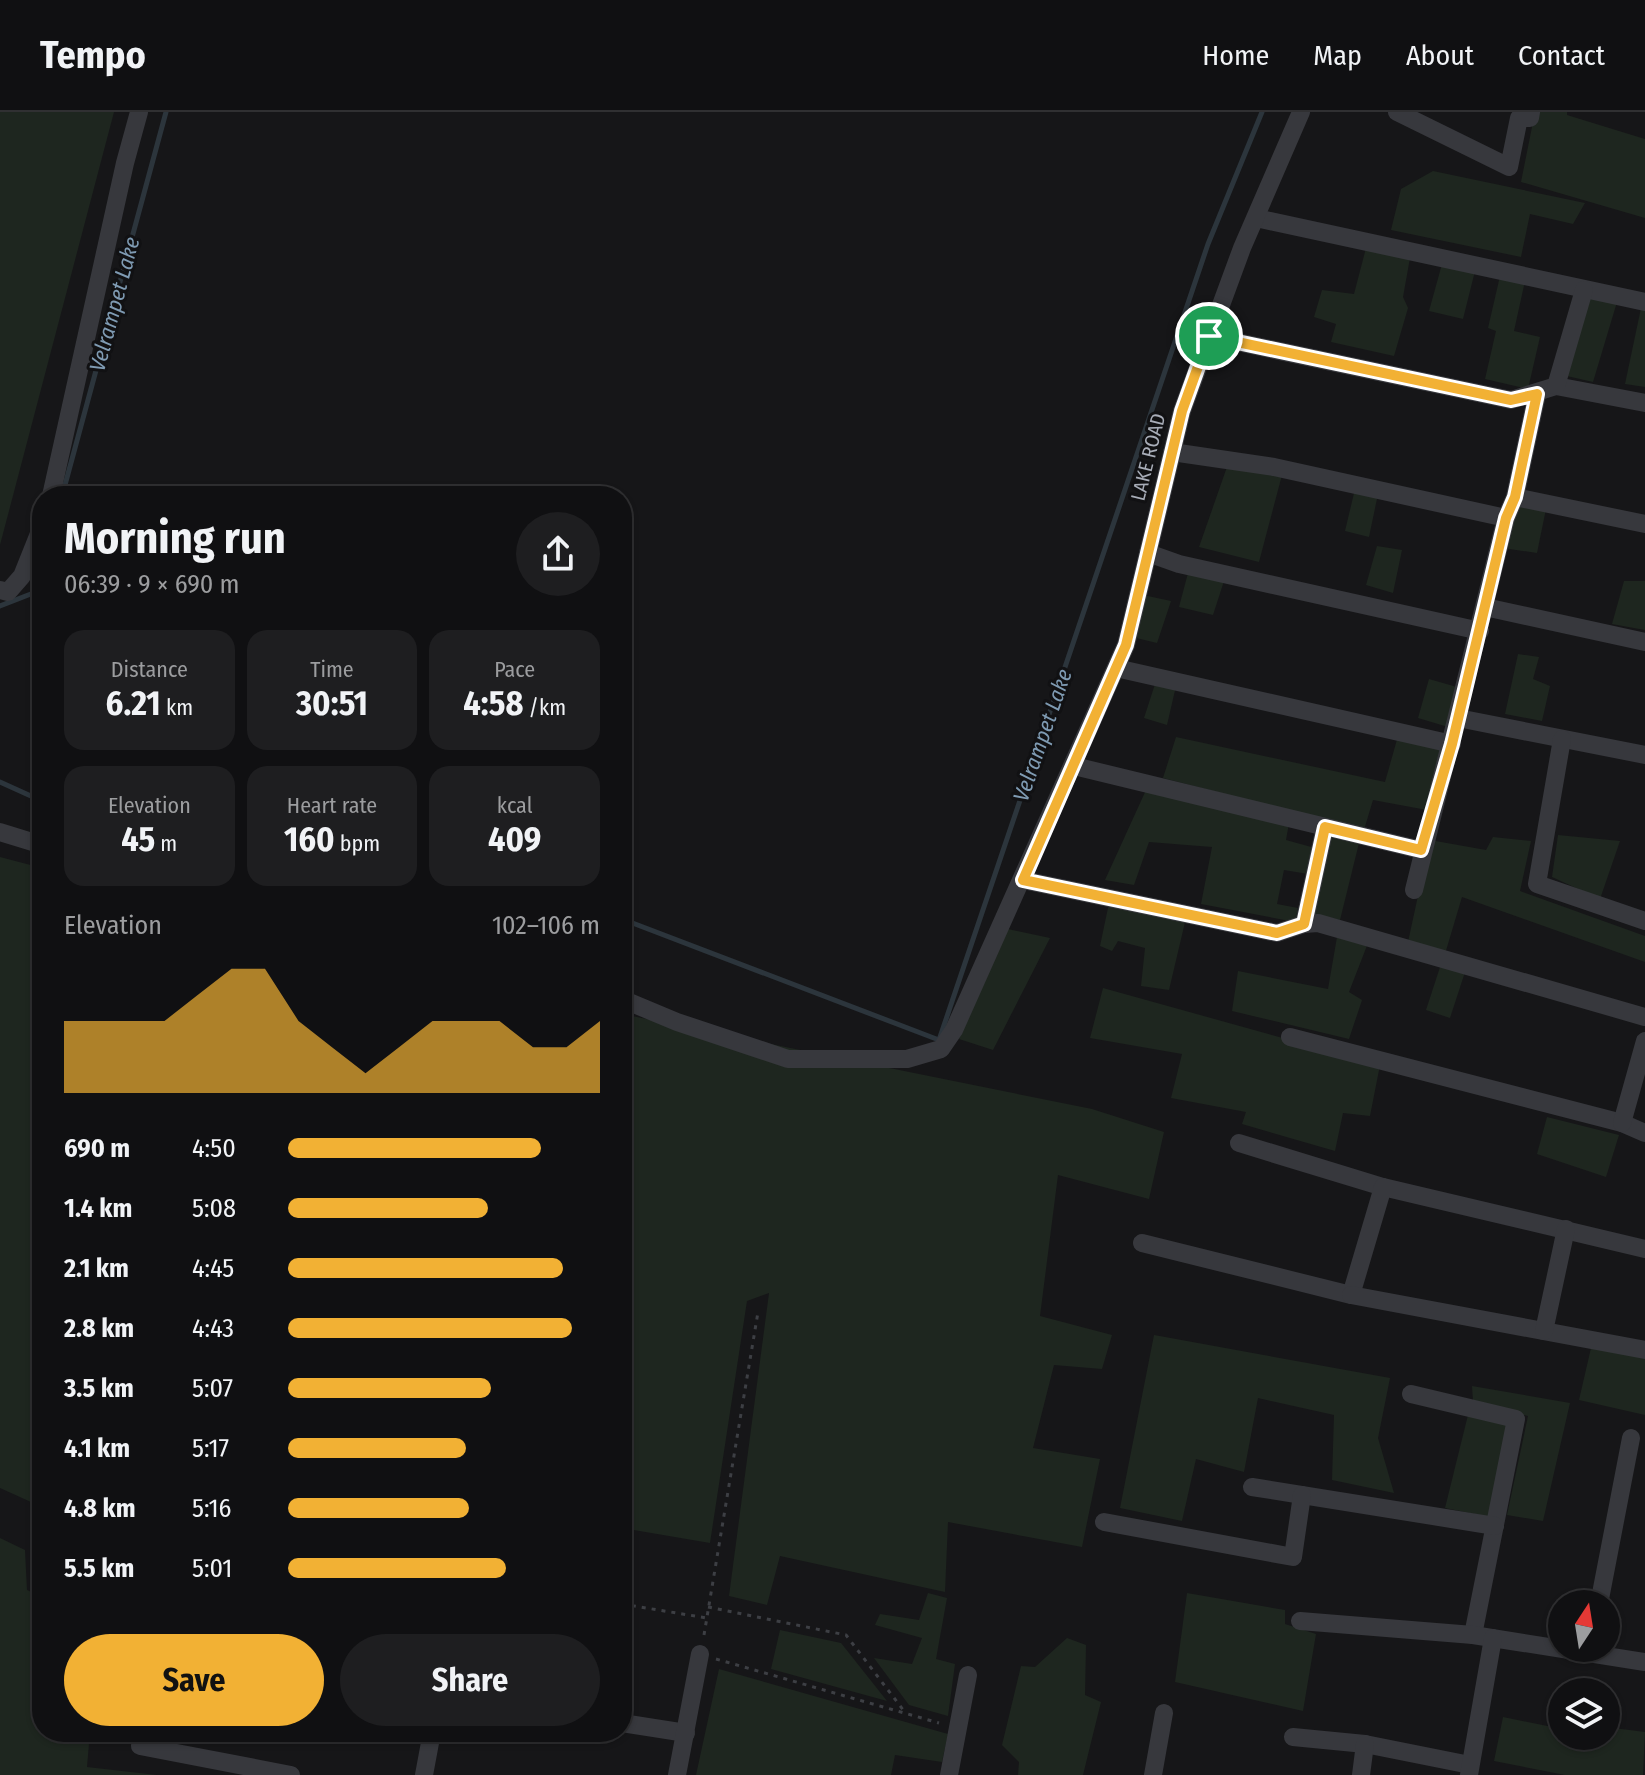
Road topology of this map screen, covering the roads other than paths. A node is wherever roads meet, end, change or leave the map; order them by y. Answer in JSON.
{"nodes":[{"id":1,"x":139,"y":112,"type":"edge"},
{"id":2,"x":1301,"y":112,"type":"edge"},
{"id":3,"x":1397,"y":112,"type":"edge"},
{"id":4,"x":1527,"y":114,"type":"edge"},
{"id":5,"x":1256,"y":218,"type":"junction"},
{"id":6,"x":1584,"y":290,"type":"junction"},
{"id":7,"x":1645,"y":302,"type":"edge"},
{"id":8,"x":1209,"y":336,"type":"junction"},
{"id":9,"x":1556,"y":386,"type":"junction"},
{"id":10,"x":1537,"y":394,"type":"junction"},
{"id":11,"x":1645,"y":403,"type":"edge"},
{"id":12,"x":1172,"y":452,"type":"junction"},
{"id":13,"x":53,"y":486,"type":"edge"},
{"id":14,"x":1515,"y":497,"type":"junction"},
{"id":15,"x":1506,"y":518,"type":"junction"},
{"id":16,"x":1645,"y":524,"type":"edge"},
{"id":17,"x":32,"y":551,"type":"edge"},
{"id":18,"x":1148,"y":553,"type":"junction"},
{"id":19,"x":0,"y":590,"type":"edge"},
{"id":20,"x":1485,"y":607,"type":"junction"},
{"id":21,"x":1480,"y":631,"type":"junction"},
{"id":22,"x":1645,"y":642,"type":"edge"},
{"id":23,"x":1116,"y":668,"type":"junction"},
{"id":24,"x":1458,"y":718,"type":"junction"},
{"id":25,"x":1562,"y":739,"type":"junction"},
{"id":26,"x":1452,"y":744,"type":"junction"},
{"id":27,"x":1645,"y":755,"type":"edge"},
{"id":28,"x":1074,"y":766,"type":"junction"},
{"id":29,"x":1325,"y":827,"type":"junction"},
{"id":30,"x":0,"y":832,"type":"edge"},
{"id":31,"x":32,"y":842,"type":"edge"},
{"id":32,"x":1421,"y":850,"type":"junction"},
{"id":33,"x":1023,"y":880,"type":"junction"},
{"id":34,"x":1414,"y":890,"type":"dead end"},
{"id":35,"x":1645,"y":921,"type":"edge"},
{"id":36,"x":1304,"y":924,"type":"junction"},
{"id":37,"x":632,"y":1003,"type":"edge"},
{"id":38,"x":1645,"y":1017,"type":"edge"},
{"id":39,"x":1290,"y":1037,"type":"dead end"},
{"id":40,"x":1645,"y":1041,"type":"edge"},
{"id":41,"x":1622,"y":1123,"type":"junction"},
{"id":42,"x":1645,"y":1133,"type":"edge"},
{"id":43,"x":1239,"y":1143,"type":"dead end"},
{"id":44,"x":1383,"y":1187,"type":"junction"},
{"id":45,"x":1566,"y":1229,"type":"junction"},
{"id":46,"x":1142,"y":1243,"type":"dead end"},
{"id":47,"x":1645,"y":1249,"type":"edge"},
{"id":48,"x":1351,"y":1295,"type":"junction"},
{"id":49,"x":1544,"y":1331,"type":"junction"},
{"id":50,"x":1645,"y":1350,"type":"edge"},
{"id":51,"x":1411,"y":1394,"type":"dead end"},
{"id":52,"x":1631,"y":1438,"type":"dead end"},
{"id":53,"x":1252,"y":1487,"type":"dead end"},
{"id":54,"x":1302,"y":1495,"type":"junction"},
{"id":55,"x":1104,"y":1522,"type":"dead end"},
{"id":56,"x":1495,"y":1526,"type":"junction"},
{"id":57,"x":1602,"y":1590,"type":"edge"},
{"id":58,"x":1300,"y":1621,"type":"dead end"},
{"id":59,"x":1473,"y":1635,"type":"junction"},
{"id":60,"x":1493,"y":1638,"type":"junction"},
{"id":61,"x":1548,"y":1645,"type":"edge"},
{"id":62,"x":700,"y":1654,"type":"road end"},
{"id":63,"x":1620,"y":1657,"type":"edge"},
{"id":64,"x":1645,"y":1662,"type":"edge"},
{"id":65,"x":968,"y":1675,"type":"dead end"},
{"id":66,"x":1164,"y":1713,"type":"dead end"},
{"id":67,"x":632,"y":1725,"type":"edge"},
{"id":68,"x":686,"y":1733,"type":"junction"},
{"id":69,"x":1293,"y":1737,"type":"dead end"},
{"id":70,"x":430,"y":1742,"type":"edge"},
{"id":71,"x":1365,"y":1744,"type":"junction"},
{"id":72,"x":140,"y":1746,"type":"dead end"},
{"id":73,"x":1469,"y":1770,"type":"edge"},
{"id":74,"x":291,"y":1775,"type":"edge"},
{"id":75,"x":424,"y":1775,"type":"edge"},
{"id":76,"x":677,"y":1775,"type":"edge"},
{"id":77,"x":949,"y":1775,"type":"edge"},
{"id":78,"x":1153,"y":1775,"type":"edge"},
{"id":79,"x":1361,"y":1775,"type":"edge"}],
"edges":[{"from":1,"to":13,"type":"street"},
{"from":2,"to":5,"type":"street","name":"LAKE ROAD"},
{"from":3,"to":4,"type":"street"},
{"from":5,"to":6,"type":"street"},
{"from":5,"to":8,"type":"street","name":"LAKE ROAD"},
{"from":6,"to":7,"type":"street"},
{"from":6,"to":9,"type":"street"},
{"from":8,"to":10,"type":"street"},
{"from":8,"to":12,"type":"street","name":"LAKE ROAD"},
{"from":9,"to":10,"type":"street"},
{"from":9,"to":11,"type":"street"},
{"from":10,"to":14,"type":"street"},
{"from":12,"to":15,"type":"street"},
{"from":12,"to":18,"type":"street","name":"LAKE ROAD"},
{"from":14,"to":15,"type":"street"},
{"from":14,"to":16,"type":"street"},
{"from":15,"to":20,"type":"street"},
{"from":17,"to":19,"type":"street"},
{"from":18,"to":21,"type":"street"},
{"from":18,"to":23,"type":"street","name":"LAKE ROAD"},
{"from":20,"to":21,"type":"street"},
{"from":20,"to":22,"type":"street"},
{"from":21,"to":24,"type":"street"},
{"from":23,"to":26,"type":"street"},
{"from":23,"to":28,"type":"street","name":"LAKE ROAD"},
{"from":24,"to":25,"type":"street"},
{"from":24,"to":26,"type":"street"},
{"from":25,"to":27,"type":"street"},
{"from":25,"to":35,"type":"street"},
{"from":26,"to":32,"type":"street"},
{"from":28,"to":29,"type":"street"},
{"from":28,"to":33,"type":"street","name":"LAKE ROAD"},
{"from":29,"to":32,"type":"street"},
{"from":29,"to":36,"type":"street"},
{"from":30,"to":31,"type":"street"},
{"from":32,"to":34,"type":"street"},
{"from":33,"to":36,"type":"street"},
{"from":33,"to":37,"type":"street","name":"LAKE ROAD"},
{"from":36,"to":38,"type":"street"},
{"from":39,"to":41,"type":"street"},
{"from":40,"to":41,"type":"street"},
{"from":41,"to":42,"type":"street"},
{"from":43,"to":44,"type":"street"},
{"from":44,"to":45,"type":"street"},
{"from":44,"to":48,"type":"street"},
{"from":45,"to":47,"type":"street"},
{"from":45,"to":49,"type":"street"},
{"from":46,"to":48,"type":"street"},
{"from":48,"to":49,"type":"street"},
{"from":49,"to":50,"type":"street"},
{"from":51,"to":56,"type":"street"},
{"from":52,"to":57,"type":"street"},
{"from":53,"to":54,"type":"street"},
{"from":54,"to":55,"type":"street"},
{"from":54,"to":56,"type":"street"},
{"from":56,"to":59,"type":"street"},
{"from":58,"to":59,"type":"street"},
{"from":59,"to":60,"type":"street"},
{"from":60,"to":61,"type":"street"},
{"from":60,"to":73,"type":"street"},
{"from":62,"to":68,"type":"street"},
{"from":63,"to":64,"type":"street"},
{"from":65,"to":77,"type":"street"},
{"from":66,"to":78,"type":"street"},
{"from":67,"to":68,"type":"street"},
{"from":68,"to":76,"type":"street"},
{"from":69,"to":71,"type":"street"},
{"from":70,"to":75,"type":"street"},
{"from":71,"to":73,"type":"street"},
{"from":71,"to":79,"type":"street"},
{"from":72,"to":74,"type":"street"}]}
